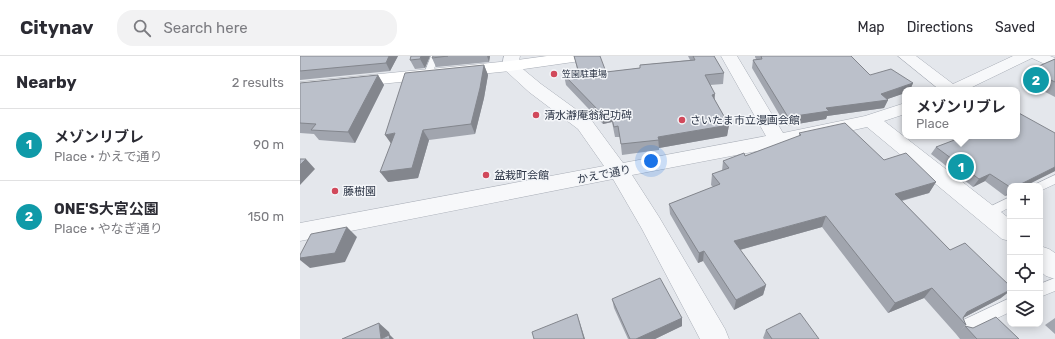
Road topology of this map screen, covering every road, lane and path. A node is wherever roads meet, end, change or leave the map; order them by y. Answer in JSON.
{"nodes":[{"id":1,"x":435,"y":56,"type":"edge"},
{"id":2,"x":580,"y":56,"type":"edge"},
{"id":3,"x":728,"y":56,"type":"edge"},
{"id":4,"x":906,"y":56,"type":"edge"},
{"id":5,"x":1025,"y":56,"type":"edge"},
{"id":6,"x":1038,"y":56,"type":"edge"},
{"id":7,"x":511,"y":61,"type":"edge"},
{"id":8,"x":1055,"y":64,"type":"edge"},
{"id":9,"x":428,"y":74,"type":"junction"},
{"id":10,"x":300,"y":87,"type":"edge"},
{"id":11,"x":948,"y":87,"type":"edge"},
{"id":12,"x":958,"y":87,"type":"edge"},
{"id":13,"x":902,"y":109,"type":"edge"},
{"id":14,"x":870,"y":120,"type":"junction"},
{"id":15,"x":778,"y":141,"type":"junction"},
{"id":16,"x":618,"y":171,"type":"junction"},
{"id":17,"x":1055,"y":180,"type":"edge"},
{"id":18,"x":1043,"y":186,"type":"edge"},
{"id":19,"x":1007,"y":203,"type":"edge"},
{"id":20,"x":987,"y":213,"type":"junction"},
{"id":21,"x":1007,"y":230,"type":"edge"},
{"id":22,"x":300,"y":232,"type":"edge"},
{"id":23,"x":1043,"y":258,"type":"edge"},
{"id":24,"x":1055,"y":268,"type":"edge"},
{"id":25,"x":1055,"y":284,"type":"edge"},
{"id":26,"x":1043,"y":290,"type":"edge"},
{"id":27,"x":1007,"y":306,"type":"edge"},
{"id":28,"x":962,"y":328,"type":"edge"},
{"id":29,"x":708,"y":337,"type":"edge"}],
"edges":[{"from":1,"to":9,"type":"lane"},
{"from":2,"to":7,"type":"street"},
{"from":3,"to":15,"type":"street"},
{"from":4,"to":11,"type":"street"},
{"from":5,"to":12,"type":"street"},
{"from":6,"to":8,"type":"street"},
{"from":7,"to":9,"type":"street"},
{"from":7,"to":16,"type":"street"},
{"from":9,"to":10,"type":"street"},
{"from":13,"to":14,"type":"street","name":"かえで通り"},
{"from":14,"to":15,"type":"street","name":"かえで通り"},
{"from":14,"to":20,"type":"street"},
{"from":15,"to":16,"type":"street","name":"かえで通り"},
{"from":16,"to":22,"type":"street","name":"かえで通り"},
{"from":16,"to":29,"type":"street"},
{"from":17,"to":18,"type":"lane"},
{"from":19,"to":20,"type":"lane"},
{"from":20,"to":21,"type":"street"},
{"from":23,"to":24,"type":"street"},
{"from":25,"to":26,"type":"lane"},
{"from":27,"to":28,"type":"lane"}]}
